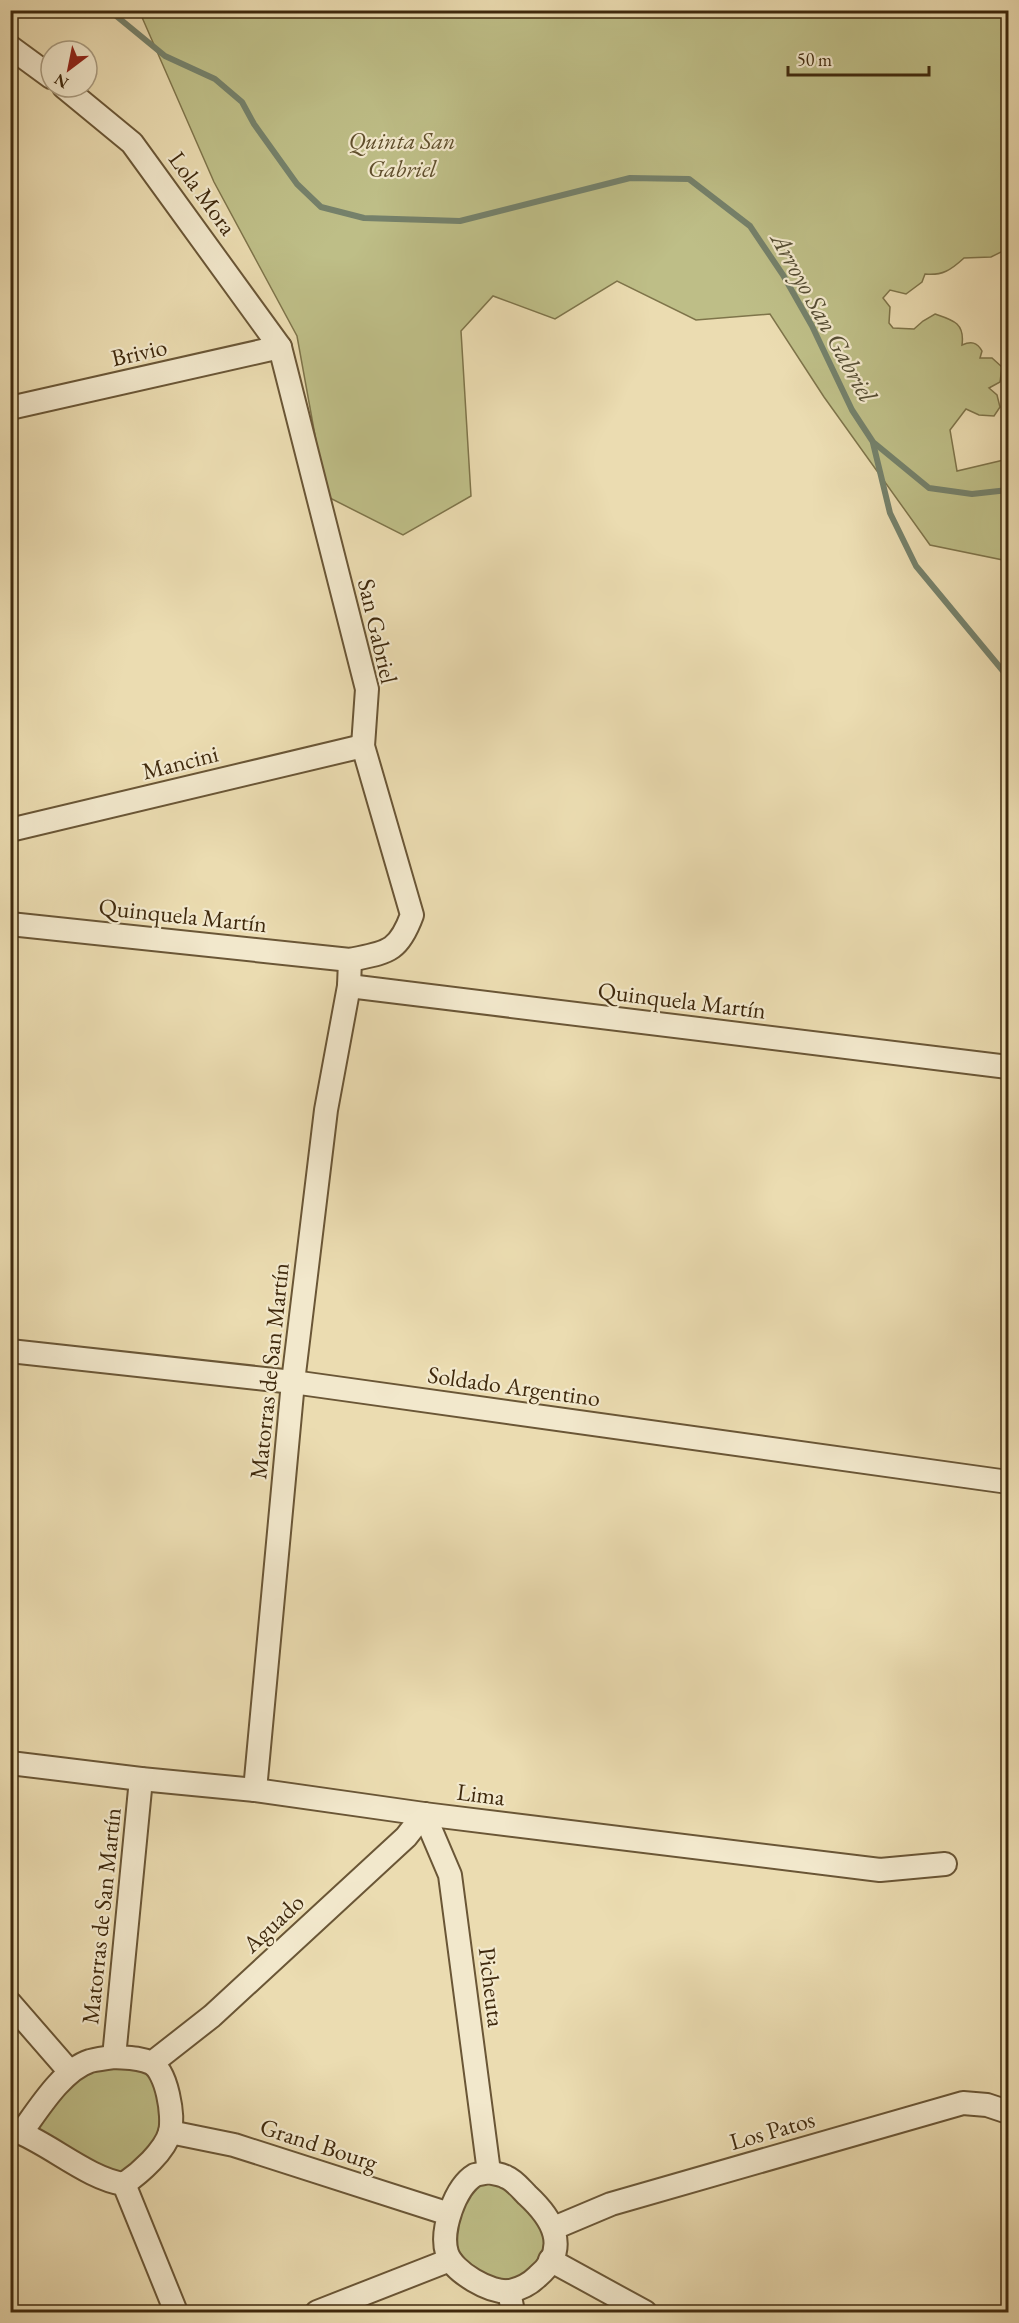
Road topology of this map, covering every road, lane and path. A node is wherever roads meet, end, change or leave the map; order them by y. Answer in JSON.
{"nodes":[{"id":1,"x":10,"y":47,"type":"edge"},
{"id":2,"x":39,"y":68,"type":"edge"},
{"id":3,"x":79,"y":99,"type":"edge"},
{"id":4,"x":280,"y":347,"type":"junction"},
{"id":5,"x":10,"y":408,"type":"edge"},
{"id":6,"x":363,"y":746,"type":"junction"},
{"id":7,"x":10,"y":830,"type":"edge"},
{"id":8,"x":10,"y":924,"type":"edge"},
{"id":9,"x":350,"y":960,"type":"junction"},
{"id":10,"x":349,"y":986,"type":"junction"},
{"id":11,"x":1008,"y":1067,"type":"edge"},
{"id":12,"x":10,"y":1351,"type":"edge"},
{"id":13,"x":293,"y":1382,"type":"junction"},
{"id":14,"x":1008,"y":1482,"type":"edge"},
{"id":15,"x":10,"y":1763,"type":"edge"},
{"id":16,"x":141,"y":1779,"type":"junction"},
{"id":17,"x":255,"y":1790,"type":"junction"},
{"id":18,"x":424,"y":1814,"type":"junction"},
{"id":19,"x":945,"y":1864,"type":"dead end"},
{"id":20,"x":10,"y":2003,"type":"edge"},
{"id":21,"x":114,"y":2057,"type":"junction"},
{"id":22,"x":153,"y":2063,"type":"junction"},
{"id":23,"x":70,"y":2072,"type":"junction"},
{"id":24,"x":1008,"y":2112,"type":"edge"},
{"id":25,"x":170,"y":2132,"type":"junction"},
{"id":26,"x":16,"y":2134,"type":"edge"},
{"id":27,"x":489,"y":2172,"type":"junction"},
{"id":28,"x":124,"y":2184,"type":"junction"},
{"id":29,"x":449,"y":2214,"type":"junction"},
{"id":30,"x":554,"y":2228,"type":"junction"},
{"id":31,"x":450,"y":2260,"type":"junction"},
{"id":32,"x":550,"y":2260,"type":"junction"},
{"id":33,"x":511,"y":2302,"type":"edge"},
{"id":34,"x":176,"y":2313,"type":"edge"},
{"id":35,"x":317,"y":2313,"type":"edge"},
{"id":36,"x":645,"y":2313,"type":"edge"}],
"edges":[{"from":1,"to":2,"type":"street"},
{"from":3,"to":4,"type":"street","name":"Lola Mora"},
{"from":4,"to":5,"type":"street","name":"Brivio"},
{"from":4,"to":6,"type":"street","name":"San Gabriel"},
{"from":6,"to":7,"type":"street","name":"Mancini"},
{"from":6,"to":9,"type":"street","name":"San Gabriel"},
{"from":8,"to":9,"type":"street","name":"Quinquela Martín"},
{"from":9,"to":10,"type":"street","name":"Matorras de San Martín"},
{"from":10,"to":11,"type":"street","name":"Quinquela Martín"},
{"from":10,"to":13,"type":"street","name":"Matorras de San Martín"},
{"from":12,"to":13,"type":"street","name":"Soldado Argentino"},
{"from":13,"to":14,"type":"street","name":"Soldado Argentino"},
{"from":13,"to":17,"type":"street","name":"Matorras de San Martín"},
{"from":15,"to":16,"type":"street","name":"Lima"},
{"from":16,"to":17,"type":"street","name":"Lima"},
{"from":16,"to":21,"type":"street","name":"Matorras de San Martín"},
{"from":17,"to":18,"type":"street","name":"Lima"},
{"from":18,"to":19,"type":"street","name":"Lima"},
{"from":18,"to":22,"type":"street","name":"Aguado"},
{"from":18,"to":27,"type":"street","name":"Picheuta"},
{"from":20,"to":23,"type":"street"},
{"from":21,"to":22,"type":"street"},
{"from":21,"to":23,"type":"street"},
{"from":22,"to":25,"type":"street"},
{"from":23,"to":26,"type":"street"},
{"from":24,"to":30,"type":"street","name":"Los Patos"},
{"from":25,"to":28,"type":"street"},
{"from":25,"to":29,"type":"street","name":"Grand Bourg"},
{"from":26,"to":28,"type":"street"},
{"from":27,"to":29,"type":"street"},
{"from":27,"to":30,"type":"street"},
{"from":28,"to":34,"type":"street"},
{"from":29,"to":31,"type":"street"},
{"from":30,"to":32,"type":"street"},
{"from":31,"to":33,"type":"street"},
{"from":31,"to":35,"type":"street"},
{"from":32,"to":33,"type":"street"},
{"from":32,"to":36,"type":"street"}]}
